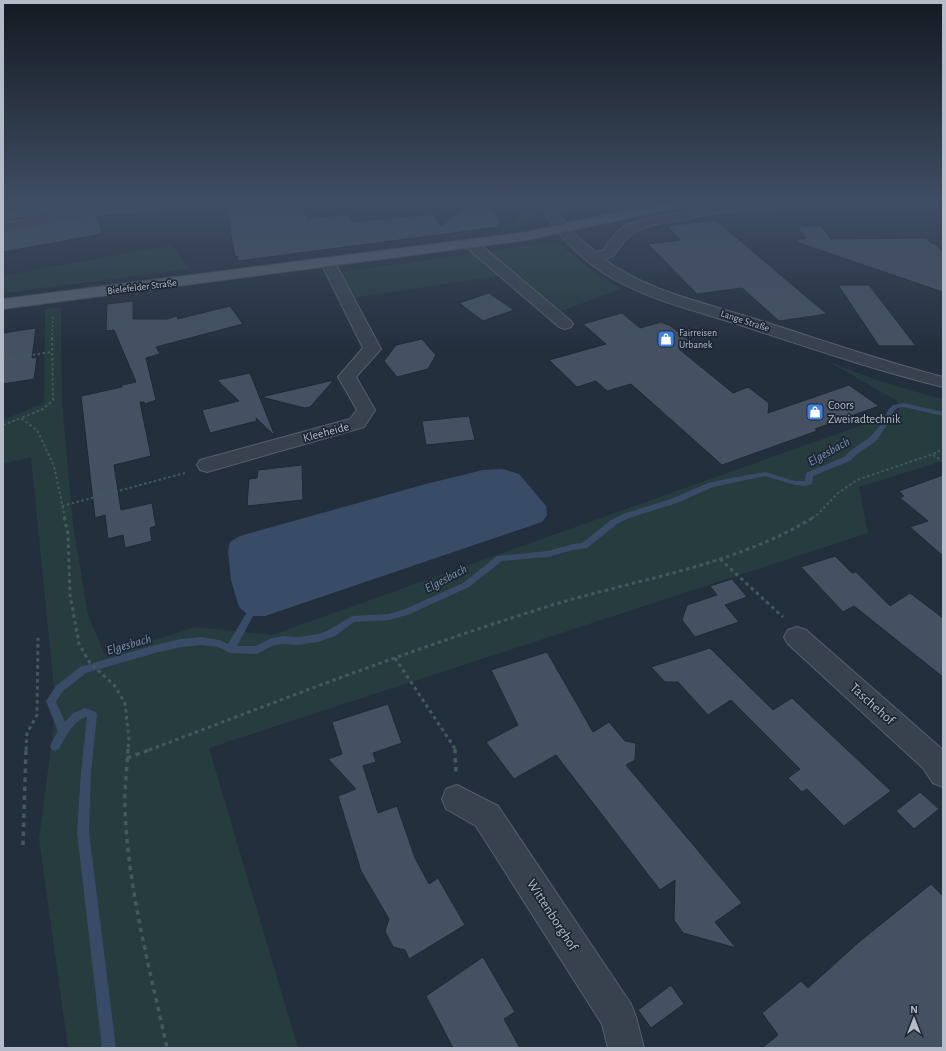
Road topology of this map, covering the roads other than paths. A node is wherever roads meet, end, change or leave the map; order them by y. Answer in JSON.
{"nodes":[{"id":1,"x":418,"y":251,"type":"edge"},
{"id":2,"x":479,"y":251,"type":"edge"},
{"id":3,"x":586,"y":251,"type":"edge"},
{"id":4,"x":610,"y":251,"type":"edge"},
{"id":5,"x":593,"y":258,"type":"junction"},
{"id":6,"x":328,"y":263,"type":"junction"},
{"id":7,"x":3,"y":304,"type":"edge"},
{"id":8,"x":565,"y":324,"type":"dead end"},
{"id":9,"x":943,"y":382,"type":"edge"},
{"id":10,"x":207,"y":465,"type":"road end"},
{"id":11,"x":797,"y":637,"type":"road end"},
{"id":12,"x":943,"y":774,"type":"edge"},
{"id":13,"x":457,"y":799,"type":"road end"},
{"id":14,"x":626,"y":1048,"type":"edge"}],
"edges":[{"from":1,"to":6,"type":"main road","name":"Bielefelder Straße"},
{"from":2,"to":8,"type":"street"},
{"from":3,"to":5,"type":"street","name":"Lange Straße"},
{"from":4,"to":5,"type":"street"},
{"from":5,"to":9,"type":"street","name":"Lange Straße"},
{"from":6,"to":7,"type":"main road","name":"Bielefelder Straße"},
{"from":6,"to":10,"type":"street","name":"Kleeheide"},
{"from":11,"to":12,"type":"street","name":"Taschehof"},
{"from":13,"to":14,"type":"street","name":"Wittenborghof"}]}
